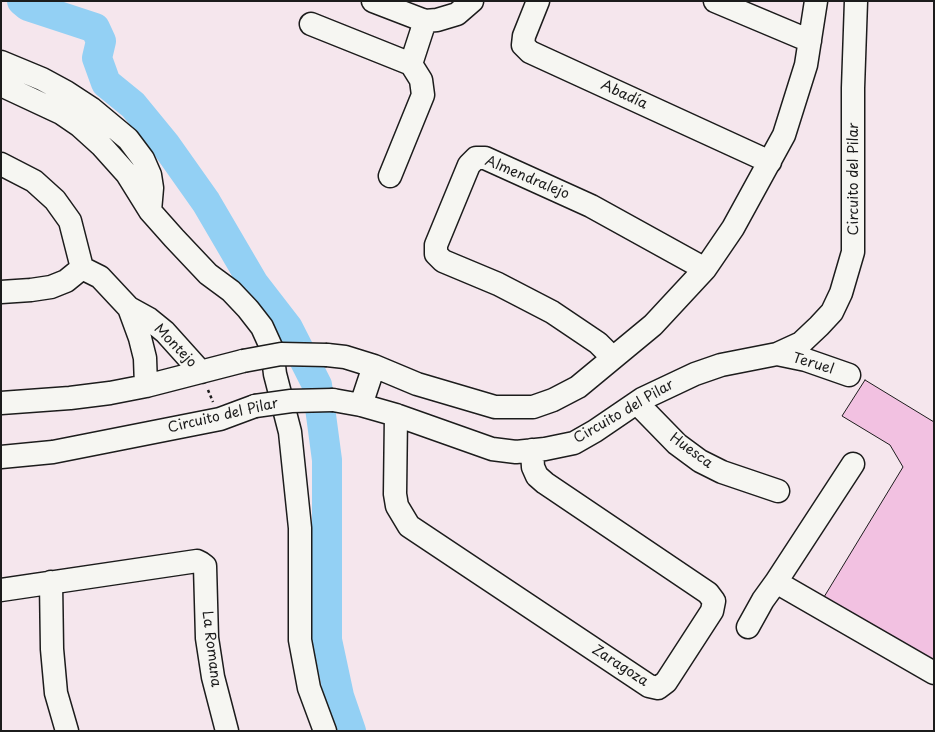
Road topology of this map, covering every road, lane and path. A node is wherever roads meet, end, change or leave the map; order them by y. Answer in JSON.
{"nodes":[{"id":1,"x":372,"y":1,"type":"edge"},
{"id":2,"x":472,"y":1,"type":"edge"},
{"id":3,"x":538,"y":1,"type":"edge"},
{"id":4,"x":715,"y":1,"type":"edge"},
{"id":5,"x":816,"y":1,"type":"edge"},
{"id":6,"x":856,"y":1,"type":"edge"},
{"id":7,"x":425,"y":21,"type":"junction"},
{"id":8,"x":311,"y":24,"type":"dead end"},
{"id":9,"x":810,"y":41,"type":"junction"},
{"id":10,"x":1,"y":62,"type":"edge"},
{"id":11,"x":411,"y":64,"type":"junction"},
{"id":12,"x":1,"y":85,"type":"edge"},
{"id":13,"x":770,"y":162,"type":"junction"},
{"id":14,"x":1,"y":164,"type":"edge"},
{"id":15,"x":390,"y":176,"type":"dead end"},
{"id":16,"x":150,"y":211,"type":"junction"},
{"id":17,"x":82,"y":268,"type":"junction"},
{"id":18,"x":705,"y":269,"type":"junction"},
{"id":19,"x":1,"y":292,"type":"edge"},
{"id":20,"x":129,"y":308,"type":"junction"},
{"id":21,"x":777,"y":354,"type":"junction"},
{"id":22,"x":613,"y":358,"type":"junction"},
{"id":23,"x":374,"y":366,"type":"junction"},
{"id":24,"x":200,"y":372,"type":"junction"},
{"id":25,"x":849,"y":375,"type":"dead end"},
{"id":26,"x":146,"y":386,"type":"junction"},
{"id":27,"x":1,"y":403,"type":"edge"},
{"id":28,"x":637,"y":403,"type":"junction"},
{"id":29,"x":362,"y":405,"type":"junction"},
{"id":30,"x":396,"y":415,"type":"junction"},
{"id":31,"x":220,"y":419,"type":"junction"},
{"id":32,"x":532,"y":450,"type":"junction"},
{"id":33,"x":1,"y":457,"type":"edge"},
{"id":34,"x":853,"y":464,"type":"dead end"},
{"id":35,"x":778,"y":491,"type":"dead end"},
{"id":36,"x":51,"y":582,"type":"junction"},
{"id":37,"x":776,"y":582,"type":"junction"},
{"id":38,"x":1,"y":590,"type":"edge"},
{"id":39,"x":748,"y":627,"type":"dead end"},
{"id":40,"x":934,"y":673,"type":"edge"},
{"id":41,"x":63,"y":730,"type":"edge"},
{"id":42,"x":227,"y":731,"type":"edge"},
{"id":43,"x":324,"y":731,"type":"edge"}],
"edges":[{"from":1,"to":7,"type":"street"},
{"from":2,"to":7,"type":"street"},
{"from":3,"to":13,"type":"street","name":"Abadía"},
{"from":4,"to":9,"type":"street"},
{"from":5,"to":9,"type":"street"},
{"from":6,"to":21,"type":"street","name":"Circuito del Pilar"},
{"from":7,"to":11,"type":"street"},
{"from":8,"to":11,"type":"street"},
{"from":9,"to":13,"type":"street"},
{"from":10,"to":16,"type":"street"},
{"from":11,"to":15,"type":"street"},
{"from":12,"to":16,"type":"street"},
{"from":13,"to":18,"type":"street"},
{"from":14,"to":17,"type":"street"},
{"from":16,"to":43,"type":"street"},
{"from":17,"to":19,"type":"street"},
{"from":17,"to":20,"type":"street","name":"Montejo"},
{"from":18,"to":22,"type":"street"},
{"from":18,"to":22,"type":"street","name":"Almendralejo"},
{"from":20,"to":24,"type":"street","name":"Montejo"},
{"from":20,"to":26,"type":"street","name":"Montejo"},
{"from":21,"to":25,"type":"street","name":"Teruel"},
{"from":21,"to":28,"type":"street","name":"Circuito del Pilar"},
{"from":22,"to":23,"type":"street"},
{"from":23,"to":24,"type":"street","bridge":true},
{"from":23,"to":29,"type":"street"},
{"from":24,"to":26,"type":"street"},
{"from":24,"to":31,"type":"path"},
{"from":26,"to":27,"type":"street"},
{"from":28,"to":32,"type":"street","name":"Circuito del Pilar"},
{"from":28,"to":35,"type":"street","name":"Huesca"},
{"from":29,"to":30,"type":"street","name":"Circuito del Pilar"},
{"from":29,"to":31,"type":"street","name":"Circuito del Pilar","bridge":true},
{"from":30,"to":32,"type":"street","name":"Circuito del Pilar"},
{"from":30,"to":32,"type":"street","name":"Zaragoza"},
{"from":31,"to":33,"type":"street","name":"Circuito del Pilar"},
{"from":34,"to":37,"type":"street"},
{"from":36,"to":38,"type":"street"},
{"from":36,"to":41,"type":"street"},
{"from":36,"to":42,"type":"street","name":"La Romana"},
{"from":37,"to":39,"type":"street"},
{"from":37,"to":40,"type":"street"}]}
